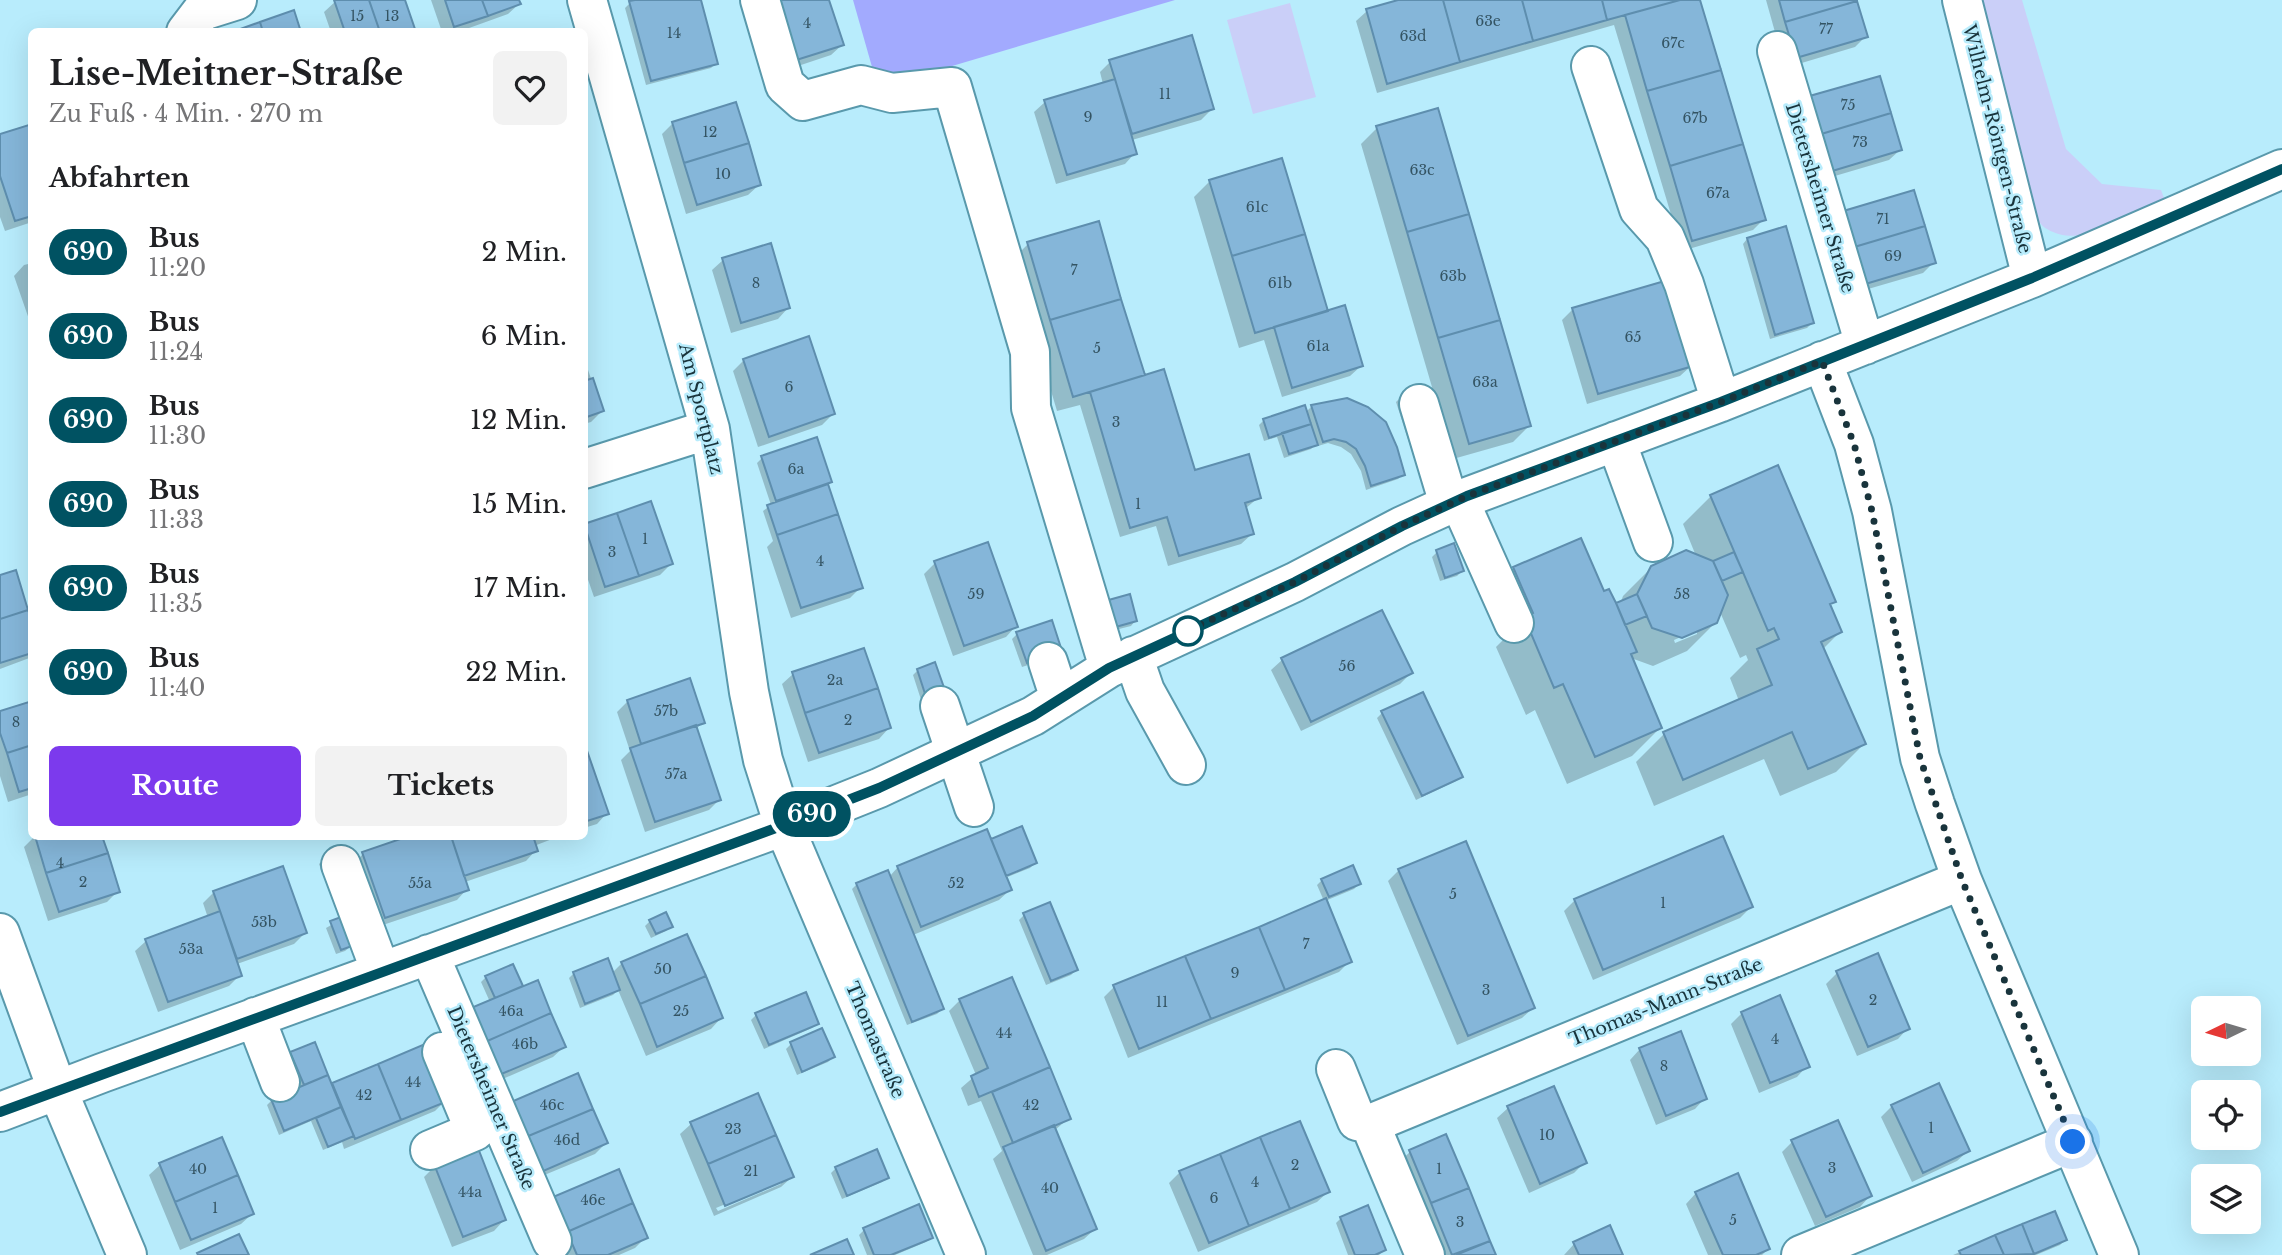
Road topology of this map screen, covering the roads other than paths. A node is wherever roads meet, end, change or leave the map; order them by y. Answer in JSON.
{"nodes":[{"id":1,"x":237,"y":0,"type":"edge"},
{"id":2,"x":587,"y":0,"type":"edge"},
{"id":3,"x":760,"y":0,"type":"edge"},
{"id":4,"x":1962,"y":0,"type":"edge"},
{"id":5,"x":189,"y":28,"type":"edge"},
{"id":6,"x":592,"y":43,"type":"edge"},
{"id":7,"x":1777,"y":51,"type":"dead end"},
{"id":8,"x":1591,"y":66,"type":"dead end"},
{"id":9,"x":2282,"y":169,"type":"edge"},
{"id":10,"x":2032,"y":278,"type":"junction"},
{"id":11,"x":1865,"y":345,"type":"junction"},
{"id":12,"x":1822,"y":361,"type":"junction"},
{"id":13,"x":1721,"y":402,"type":"junction"},
{"id":14,"x":1419,"y":404,"type":"dead end"},
{"id":15,"x":710,"y":429,"type":"junction"},
{"id":16,"x":1616,"y":441,"type":"junction"},
{"id":17,"x":588,"y":468,"type":"edge"},
{"id":18,"x":1454,"y":502,"type":"junction"},
{"id":19,"x":1653,"y":542,"type":"dead end"},
{"id":20,"x":1514,"y":623,"type":"dead end"},
{"id":21,"x":1048,"y":662,"type":"dead end"},
{"id":22,"x":1121,"y":662,"type":"junction"},
{"id":23,"x":1060,"y":699,"type":"junction"},
{"id":24,"x":940,"y":706,"type":"dead end"},
{"id":25,"x":955,"y":752,"type":"junction"},
{"id":26,"x":1186,"y":765,"type":"dead end"},
{"id":27,"x":974,"y":807,"type":"dead end"},
{"id":28,"x":784,"y":825,"type":"junction"},
{"id":29,"x":341,"y":865,"type":"dead end"},
{"id":30,"x":1962,"y":880,"type":"junction"},
{"id":31,"x":0,"y":933,"type":"edge"},
{"id":32,"x":405,"y":963,"type":"junction"},
{"id":33,"x":255,"y":1017,"type":"junction"},
{"id":34,"x":1336,"y":1069,"type":"dead end"},
{"id":35,"x":280,"y":1082,"type":"dead end"},
{"id":36,"x":57,"y":1089,"type":"junction"},
{"id":37,"x":0,"y":1112,"type":"edge"},
{"id":38,"x":1370,"y":1124,"type":"junction"},
{"id":39,"x":2073,"y":1142,"type":"junction"},
{"id":40,"x":430,"y":1150,"type":"dead end"},
{"id":41,"x":552,"y":1241,"type":"dead end"},
{"id":42,"x":127,"y":1255,"type":"edge"},
{"id":43,"x":966,"y":1255,"type":"edge"},
{"id":44,"x":1425,"y":1255,"type":"edge"},
{"id":45,"x":1801,"y":1255,"type":"edge"},
{"id":46,"x":2119,"y":1255,"type":"edge"}],
"edges":[{"from":1,"to":5,"type":"street"},
{"from":2,"to":6,"type":"street","name":"Am Sportplatz"},
{"from":3,"to":22,"type":"street"},
{"from":4,"to":10,"type":"street","name":"Wilhelm-Röntgen-Straße"},
{"from":6,"to":15,"type":"street","name":"Am Sportplatz"},
{"from":7,"to":11,"type":"street","name":"Dietersheimer Straße"},
{"from":8,"to":13,"type":"street"},
{"from":9,"to":10,"type":"street"},
{"from":10,"to":11,"type":"street"},
{"from":11,"to":12,"type":"street"},
{"from":12,"to":13,"type":"street"},
{"from":12,"to":30,"type":"street"},
{"from":13,"to":16,"type":"street"},
{"from":14,"to":18,"type":"street"},
{"from":15,"to":17,"type":"street"},
{"from":15,"to":28,"type":"street","name":"Am Sportplatz"},
{"from":16,"to":18,"type":"street"},
{"from":16,"to":19,"type":"street"},
{"from":18,"to":20,"type":"street"},
{"from":18,"to":22,"type":"street"},
{"from":21,"to":23,"type":"street"},
{"from":22,"to":23,"type":"street"},
{"from":22,"to":26,"type":"street"},
{"from":23,"to":25,"type":"street"},
{"from":24,"to":25,"type":"street"},
{"from":25,"to":27,"type":"street"},
{"from":25,"to":28,"type":"street"},
{"from":28,"to":32,"type":"street"},
{"from":28,"to":43,"type":"street","name":"Thomastraße"},
{"from":29,"to":32,"type":"street"},
{"from":30,"to":38,"type":"street","name":"Thomas-Mann-Straße"},
{"from":30,"to":39,"type":"street"},
{"from":31,"to":36,"type":"street"},
{"from":32,"to":33,"type":"street"},
{"from":32,"to":40,"type":"street"},
{"from":32,"to":41,"type":"street","name":"Dietersheimer Straße"},
{"from":33,"to":35,"type":"street"},
{"from":33,"to":36,"type":"street"},
{"from":34,"to":38,"type":"street"},
{"from":36,"to":37,"type":"street"},
{"from":36,"to":42,"type":"street"},
{"from":38,"to":44,"type":"street"},
{"from":39,"to":45,"type":"street"},
{"from":39,"to":46,"type":"street"}]}
